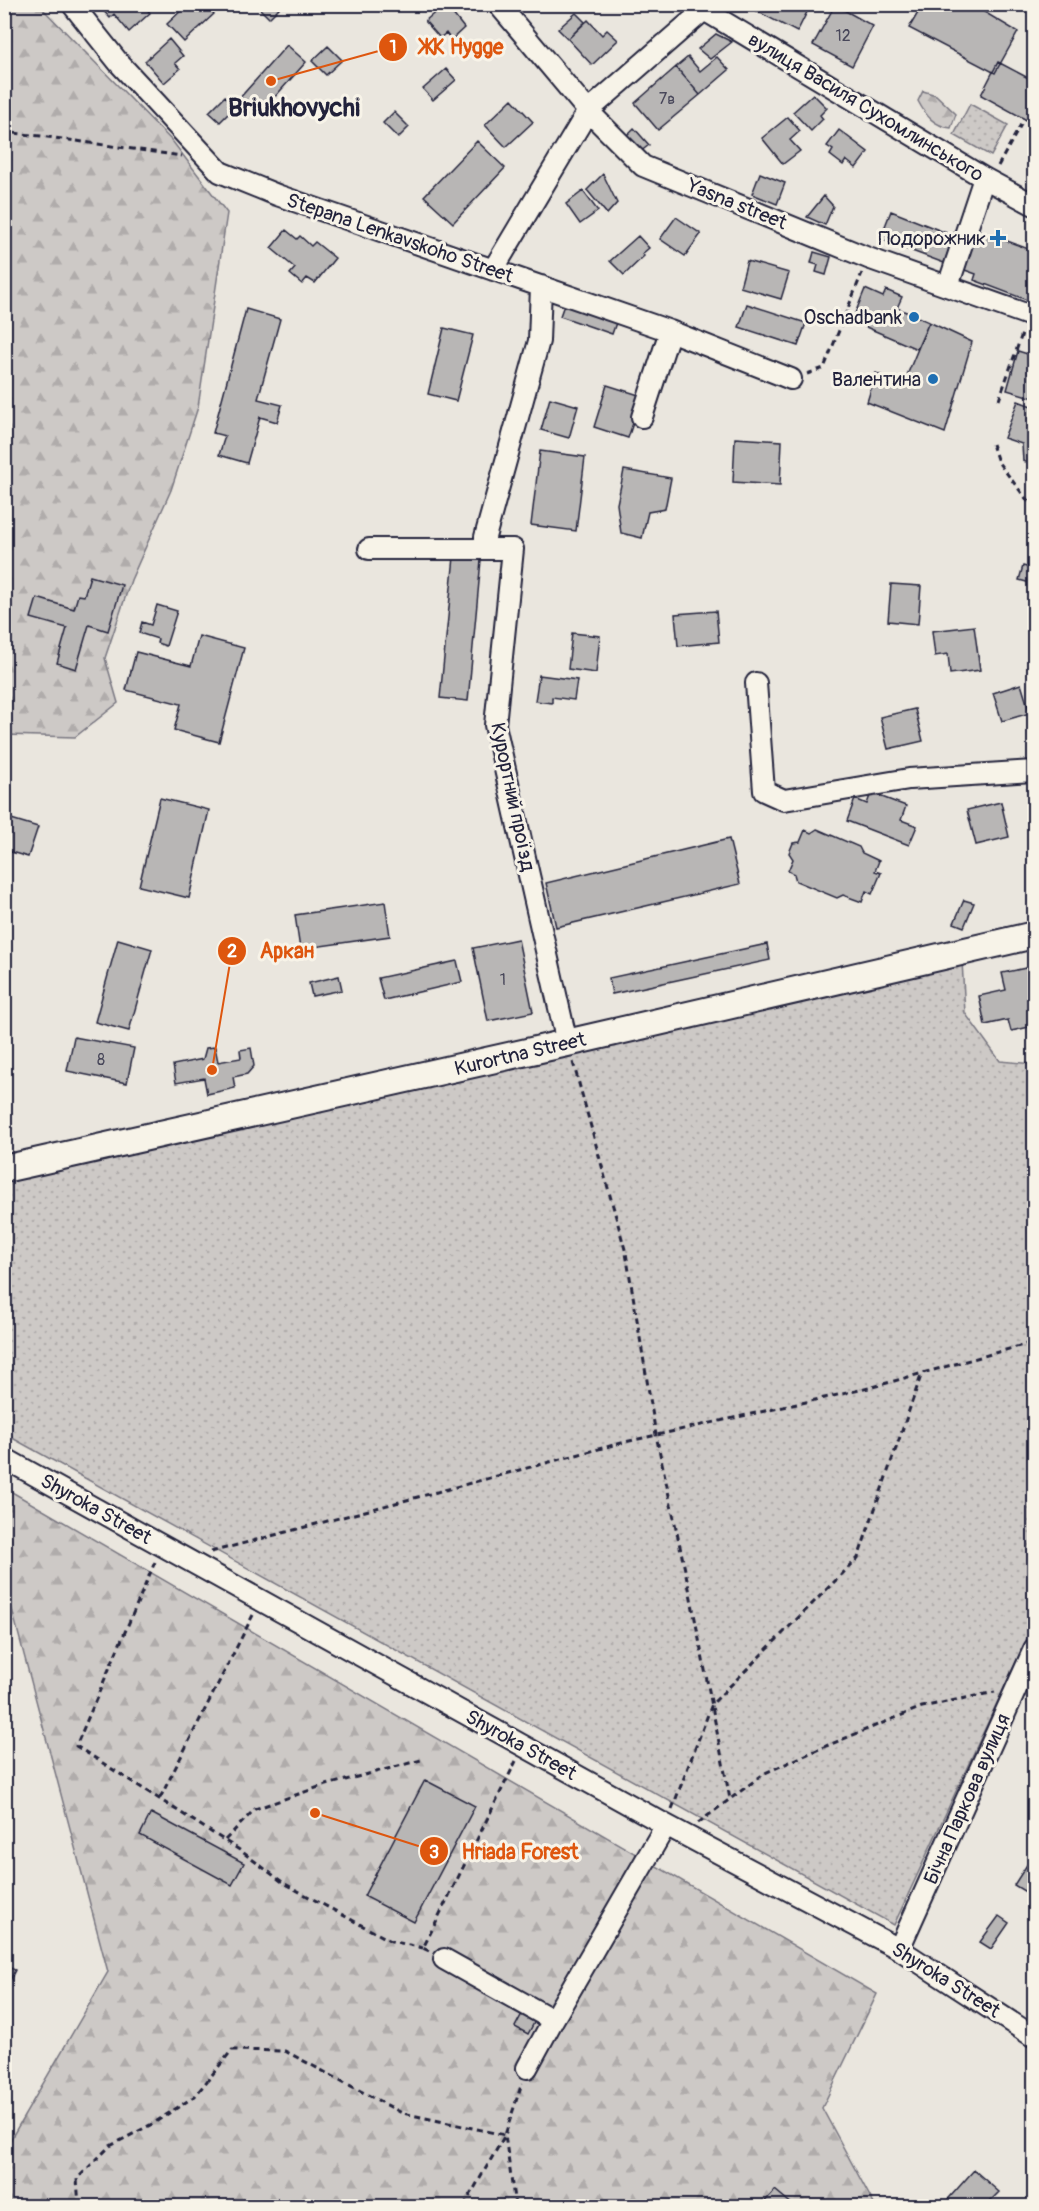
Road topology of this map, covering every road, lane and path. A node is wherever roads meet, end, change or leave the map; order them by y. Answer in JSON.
{"nodes":[{"id":1,"x":72,"y":4,"type":"edge"},
{"id":2,"x":498,"y":4,"type":"edge"},
{"id":3,"x":702,"y":7,"type":"edge"},
{"id":4,"x":588,"y":111,"type":"junction"},
{"id":5,"x":1024,"y":119,"type":"dead end"},
{"id":6,"x":4,"y":132,"type":"edge"},
{"id":7,"x":208,"y":160,"type":"junction"},
{"id":8,"x":991,"y":172,"type":"junction"},
{"id":9,"x":1026,"y":194,"type":"edge"},
{"id":10,"x":868,"y":258,"type":"junction"},
{"id":11,"x":493,"y":270,"type":"junction"},
{"id":12,"x":541,"y":286,"type":"junction"},
{"id":13,"x":948,"y":286,"type":"junction"},
{"id":14,"x":1032,"y":316,"type":"edge"},
{"id":15,"x":670,"y":331,"type":"junction"},
{"id":16,"x":791,"y":379,"type":"joint"},
{"id":17,"x":999,"y":400,"type":"dead end"},
{"id":18,"x":642,"y":417,"type":"dead end"},
{"id":19,"x":992,"y":444,"type":"dead end"},
{"id":20,"x":1035,"y":508,"type":"edge"},
{"id":21,"x":484,"y":548,"type":"junction"},
{"id":22,"x":369,"y":549,"type":"dead end"},
{"id":23,"x":756,"y":683,"type":"dead end"},
{"id":24,"x":1035,"y":771,"type":"edge"},
{"id":25,"x":1035,"y":935,"type":"edge"},
{"id":26,"x":567,"y":1043,"type":"junction"},
{"id":27,"x":4,"y":1169,"type":"edge"},
{"id":28,"x":1035,"y":1342,"type":"edge"},
{"id":29,"x":922,"y":1373,"type":"junction"},
{"id":30,"x":656,"y":1435,"type":"junction"},
{"id":31,"x":4,"y":1458,"type":"edge"},
{"id":32,"x":186,"y":1558,"type":"junction"},
{"id":33,"x":156,"y":1560,"type":"dead end"},
{"id":34,"x":254,"y":1614,"type":"dead end"},
{"id":35,"x":1035,"y":1649,"type":"edge"},
{"id":36,"x":1018,"y":1687,"type":"junction"},
{"id":37,"x":712,"y":1704,"type":"junction"},
{"id":38,"x":424,"y":1759,"type":"dead end"},
{"id":39,"x":517,"y":1759,"type":"dead end"},
{"id":40,"x":160,"y":1798,"type":"junction"},
{"id":41,"x":730,"y":1799,"type":"junction"},
{"id":42,"x":666,"y":1825,"type":"junction"},
{"id":43,"x":683,"y":1834,"type":"junction"},
{"id":44,"x":224,"y":1840,"type":"junction"},
{"id":45,"x":423,"y":1948,"type":"junction"},
{"id":46,"x":899,"y":1949,"type":"junction"},
{"id":47,"x":444,"y":1959,"type":"joint"},
{"id":48,"x":553,"y":2020,"type":"junction"},
{"id":49,"x":1035,"y":2037,"type":"edge"},
{"id":50,"x":527,"y":2068,"type":"joint"},
{"id":51,"x":505,"y":2135,"type":"junction"},
{"id":52,"x":79,"y":2206,"type":"edge"},
{"id":53,"x":464,"y":2206,"type":"edge"},
{"id":54,"x":515,"y":2206,"type":"edge"}],
"edges":[{"from":1,"to":7,"type":"street","name":"Stepana Lenkavskoho Street"},
{"from":2,"to":4,"type":"street","name":"Yasna street"},
{"from":3,"to":4,"type":"street"},
{"from":3,"to":8,"type":"street","name":"вулиця Василя Сухомлинського"},
{"from":4,"to":10,"type":"street","name":"Yasna street"},
{"from":4,"to":11,"type":"street"},
{"from":5,"to":8,"type":"path"},
{"from":6,"to":7,"type":"path"},
{"from":7,"to":11,"type":"street","name":"Stepana Lenkavskoho Street"},
{"from":8,"to":9,"type":"street","name":"вулиця Василя Сухомлинського"},
{"from":8,"to":13,"type":"street"},
{"from":10,"to":13,"type":"street","name":"Yasna street"},
{"from":10,"to":16,"type":"path"},
{"from":11,"to":12,"type":"street","name":"Stepana Lenkavskoho Street"},
{"from":12,"to":15,"type":"street","name":"Stepana Lenkavskoho Street"},
{"from":12,"to":21,"type":"street"},
{"from":13,"to":14,"type":"street","name":"Yasna street"},
{"from":14,"to":17,"type":"path"},
{"from":15,"to":16,"type":"street","name":"Stepana Lenkavskoho Street"},
{"from":15,"to":18,"type":"street"},
{"from":19,"to":20,"type":"path"},
{"from":21,"to":22,"type":"street","name":"Курортний проїзд"},
{"from":21,"to":26,"type":"street","name":"Курортний проїзд"},
{"from":23,"to":24,"type":"street"},
{"from":25,"to":26,"type":"main road","name":"Kurortna Street"},
{"from":26,"to":27,"type":"main road","name":"Kurortna Street"},
{"from":26,"to":30,"type":"path"},
{"from":28,"to":29,"type":"path"},
{"from":29,"to":30,"type":"path"},
{"from":29,"to":37,"type":"path"},
{"from":30,"to":32,"type":"path"},
{"from":30,"to":37,"type":"path"},
{"from":31,"to":32,"type":"street","name":"Shyroka Street"},
{"from":32,"to":42,"type":"street","name":"Shyroka Street"},
{"from":33,"to":40,"type":"path"},
{"from":34,"to":40,"type":"path"},
{"from":35,"to":36,"type":"street","name":"Бічна Паркова вулиця"},
{"from":36,"to":41,"type":"path"},
{"from":36,"to":46,"type":"street","name":"Бічна Паркова вулиця"},
{"from":37,"to":41,"type":"path"},
{"from":37,"to":42,"type":"path"},
{"from":38,"to":44,"type":"path"},
{"from":39,"to":45,"type":"path"},
{"from":40,"to":44,"type":"path"},
{"from":41,"to":43,"type":"path"},
{"from":42,"to":43,"type":"street","name":"Shyroka Street"},
{"from":42,"to":48,"type":"street"},
{"from":43,"to":46,"type":"street","name":"Shyroka Street"},
{"from":44,"to":45,"type":"path"},
{"from":45,"to":47,"type":"path"},
{"from":46,"to":49,"type":"street","name":"Shyroka Street"},
{"from":47,"to":48,"type":"street"},
{"from":48,"to":50,"type":"street"},
{"from":50,"to":51,"type":"path"},
{"from":51,"to":52,"type":"path"},
{"from":51,"to":53,"type":"path"},
{"from":51,"to":54,"type":"path"}]}
